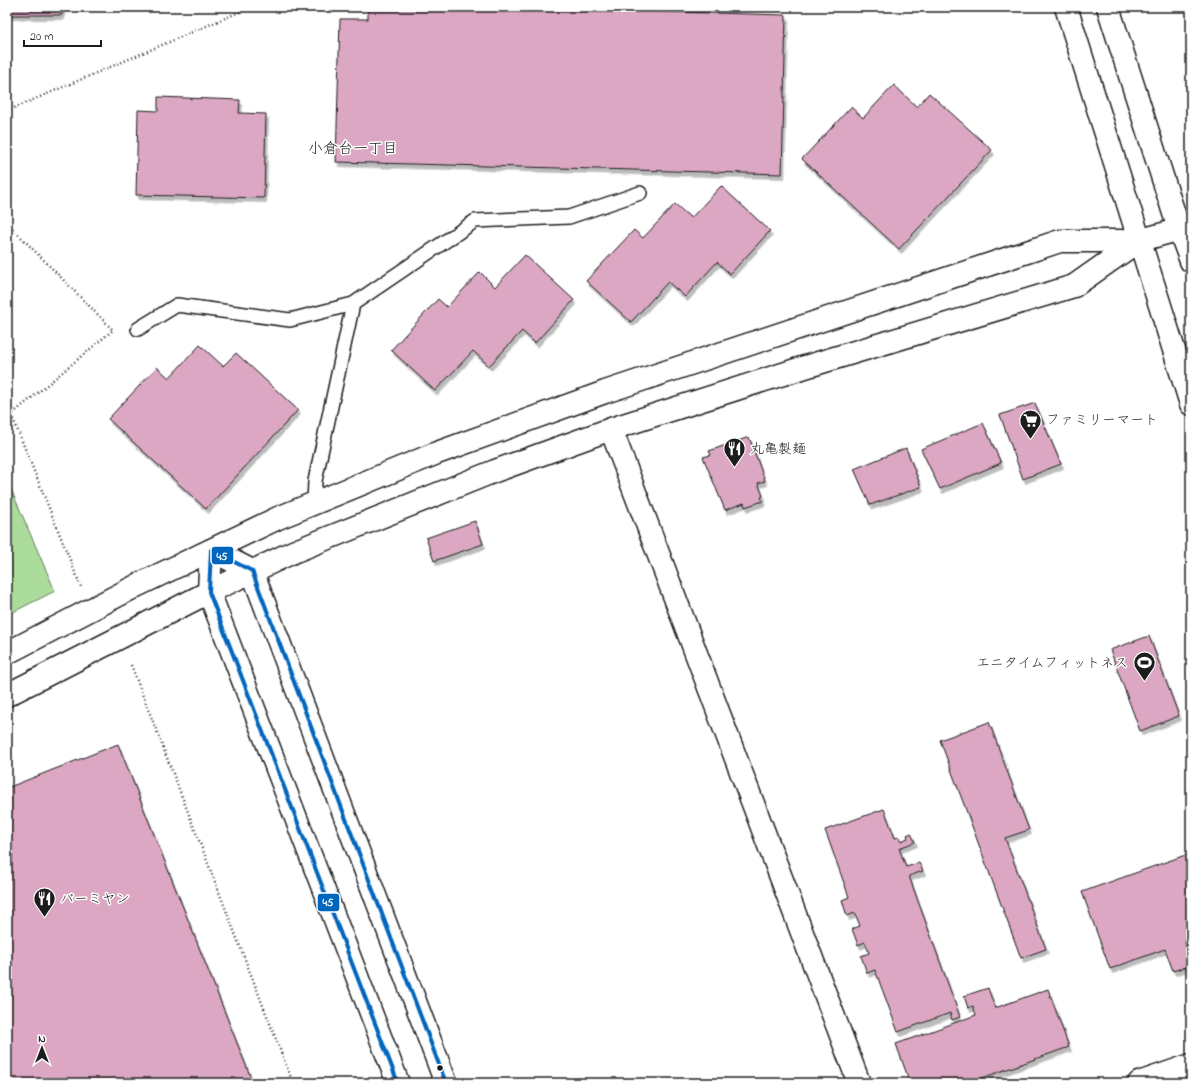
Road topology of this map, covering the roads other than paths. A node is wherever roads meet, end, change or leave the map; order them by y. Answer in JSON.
{"nodes":[{"id":1,"x":1066,"y":7,"type":"edge"},
{"id":2,"x":1108,"y":7,"type":"edge"},
{"id":3,"x":640,"y":193,"type":"dead end"},
{"id":4,"x":1185,"y":227,"type":"edge"},
{"id":5,"x":1138,"y":241,"type":"junction"},
{"id":6,"x":1191,"y":261,"type":"edge"},
{"id":7,"x":353,"y":304,"type":"junction"},
{"id":8,"x":138,"y":329,"type":"dead end"},
{"id":9,"x":1191,"y":404,"type":"edge"},
{"id":10,"x":612,"y":429,"type":"junction"},
{"id":11,"x":314,"y":504,"type":"junction"},
{"id":12,"x":211,"y":550,"type":"junction"},
{"id":13,"x":252,"y":571,"type":"junction"},
{"id":14,"x":209,"y":592,"type":"junction"},
{"id":15,"x":7,"y":652,"type":"edge"},
{"id":16,"x":7,"y":695,"type":"edge"},
{"id":17,"x":1191,"y":1065,"type":"edge"},
{"id":18,"x":398,"y":1083,"type":"edge"},
{"id":19,"x":446,"y":1083,"type":"edge"},
{"id":20,"x":859,"y":1083,"type":"edge"},
{"id":21,"x":1139,"y":1083,"type":"edge"}],
"edges":[{"from":1,"to":5,"type":"street"},
{"from":2,"to":4,"type":"street"},
{"from":3,"to":7,"type":"lane"},
{"from":4,"to":5,"type":"street"},
{"from":4,"to":6,"type":"street"},
{"from":5,"to":9,"type":"street"},
{"from":5,"to":10,"type":"street"},
{"from":5,"to":11,"type":"street"},
{"from":7,"to":8,"type":"lane"},
{"from":7,"to":11,"type":"lane"},
{"from":10,"to":13,"type":"street"},
{"from":10,"to":20,"type":"street"},
{"from":11,"to":12,"type":"street"},
{"from":12,"to":13,"type":"street"},
{"from":12,"to":14,"type":"street"},
{"from":12,"to":15,"type":"street"},
{"from":13,"to":14,"type":"street"},
{"from":13,"to":19,"type":"street"},
{"from":14,"to":16,"type":"street"},
{"from":14,"to":18,"type":"street"},
{"from":17,"to":21,"type":"street"}]}
